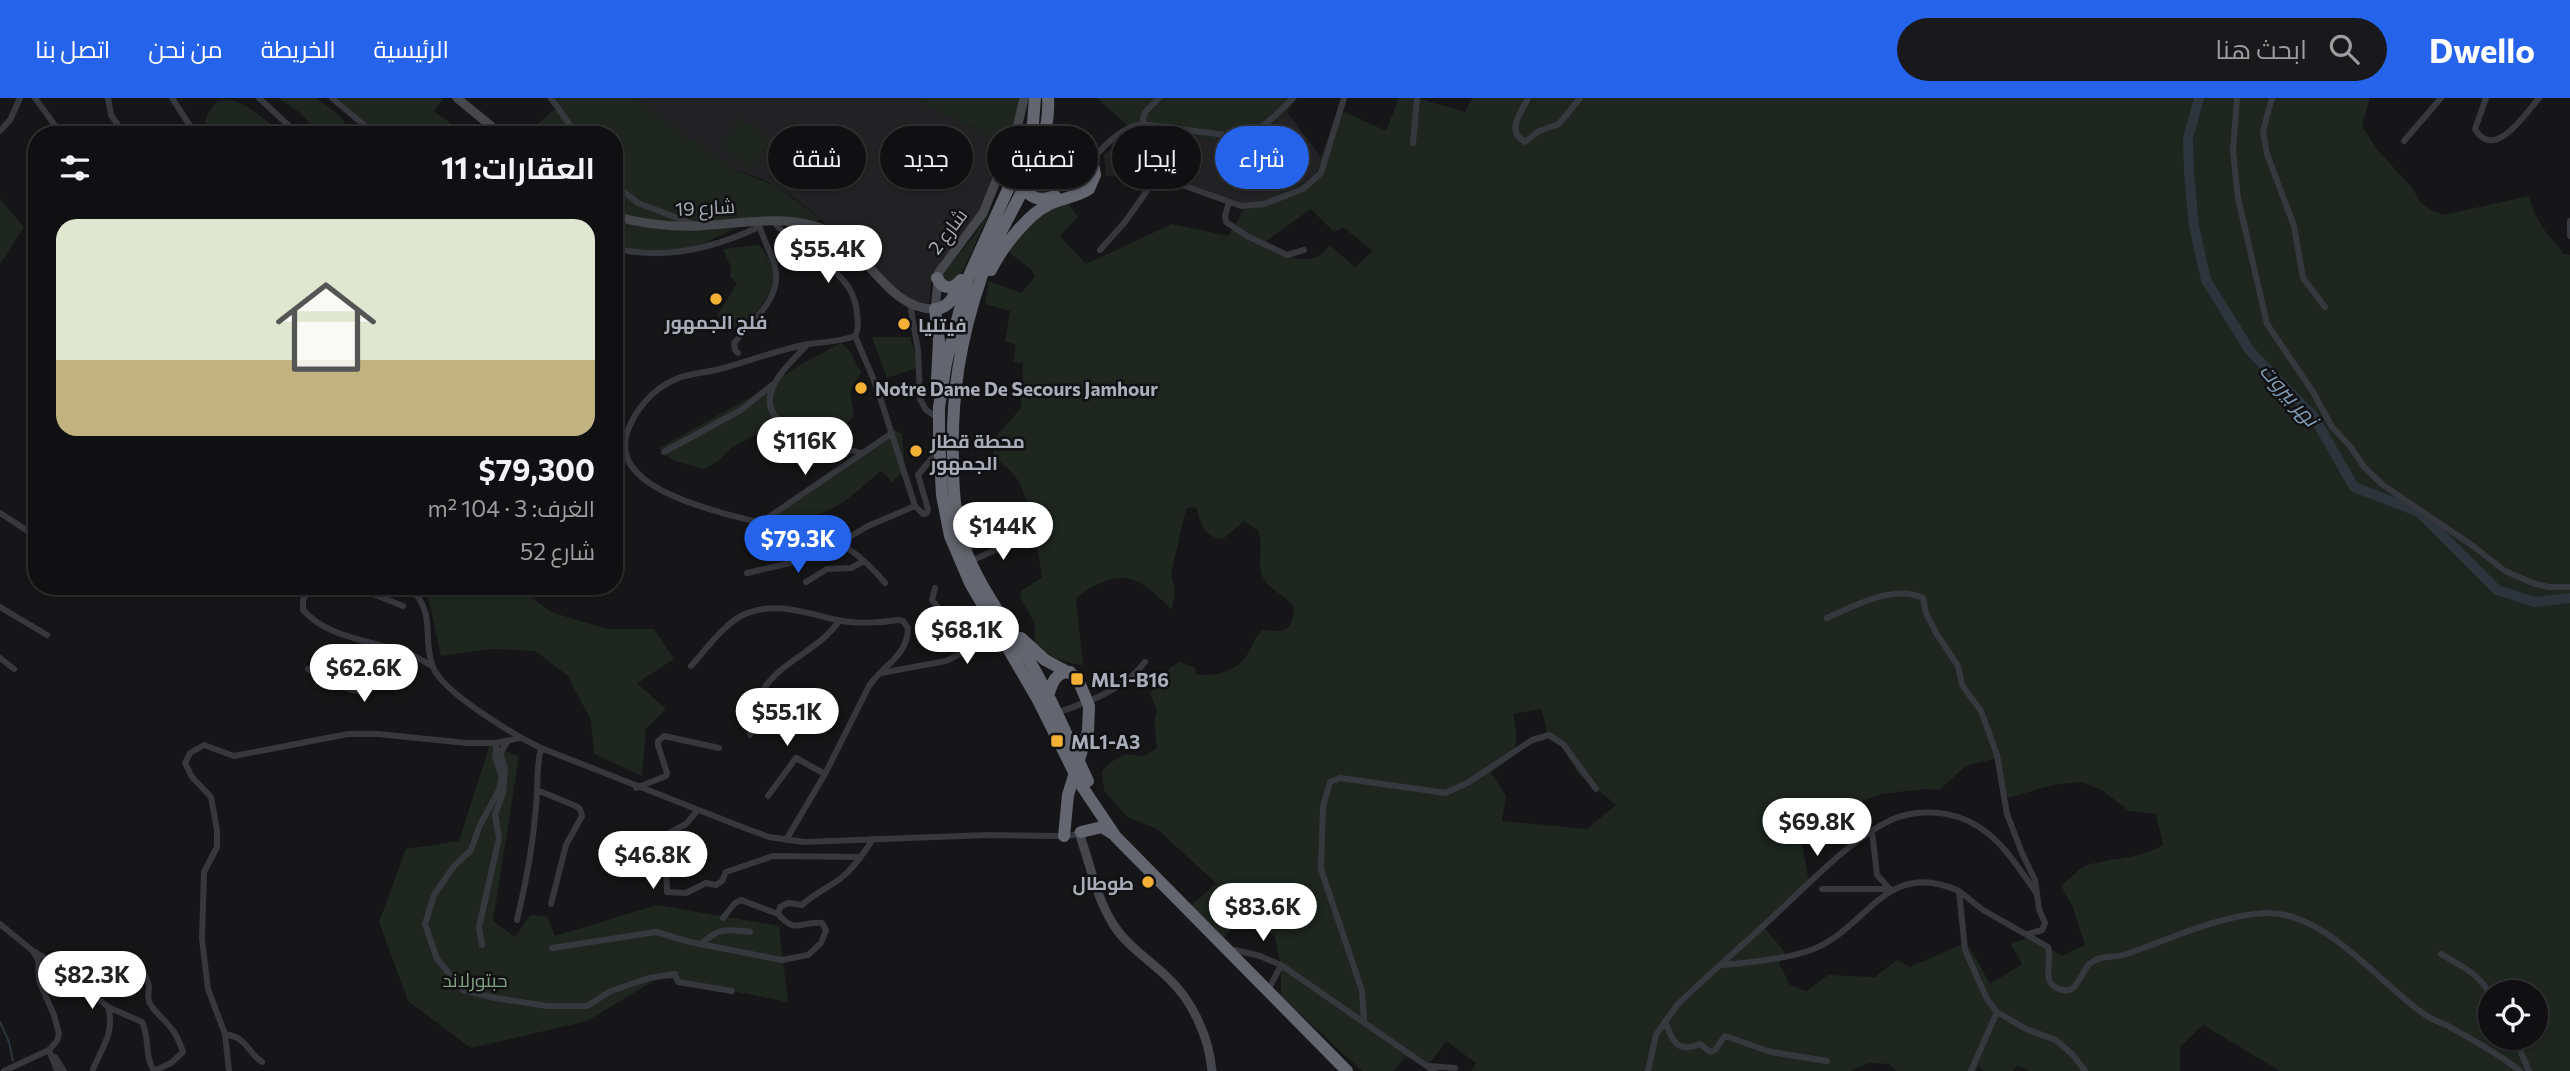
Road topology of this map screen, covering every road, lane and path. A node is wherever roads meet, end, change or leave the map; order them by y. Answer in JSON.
{"nodes":[{"id":1,"x":20,"y":98,"type":"edge"},
{"id":2,"x":35,"y":98,"type":"edge"},
{"id":3,"x":108,"y":98,"type":"edge"},
{"id":4,"x":172,"y":98,"type":"edge"},
{"id":5,"x":259,"y":98,"type":"edge"},
{"id":6,"x":332,"y":98,"type":"edge"},
{"id":7,"x":457,"y":98,"type":"edge"},
{"id":8,"x":551,"y":98,"type":"edge"},
{"id":9,"x":1024,"y":98,"type":"edge"},
{"id":10,"x":1035,"y":98,"type":"edge"},
{"id":11,"x":1048,"y":98,"type":"edge"},
{"id":12,"x":1293,"y":98,"type":"edge"},
{"id":13,"x":1344,"y":98,"type":"edge"},
{"id":14,"x":1417,"y":98,"type":"edge"},
{"id":15,"x":1528,"y":98,"type":"edge"},
{"id":16,"x":1580,"y":98,"type":"edge"},
{"id":17,"x":2237,"y":98,"type":"edge"},
{"id":18,"x":2272,"y":98,"type":"edge"},
{"id":19,"x":2441,"y":98,"type":"edge"},
{"id":20,"x":2486,"y":98,"type":"edge"},
{"id":21,"x":2539,"y":98,"type":"edge"},
{"id":22,"x":1155,"y":99,"type":"edge"},
{"id":23,"x":1142,"y":124,"type":"junction"},
{"id":24,"x":55,"y":126,"type":"edge"},
{"id":25,"x":119,"y":126,"type":"edge"},
{"id":26,"x":190,"y":126,"type":"edge"},
{"id":27,"x":289,"y":126,"type":"edge"},
{"id":28,"x":363,"y":126,"type":"edge"},
{"id":29,"x":491,"y":126,"type":"edge"},
{"id":30,"x":570,"y":126,"type":"edge"},
{"id":31,"x":1017,"y":126,"type":"edge"},
{"id":32,"x":1045,"y":126,"type":"edge"},
{"id":33,"x":0,"y":131,"type":"edge"},
{"id":34,"x":2404,"y":141,"type":"dead end"},
{"id":35,"x":1413,"y":144,"type":"dead end"},
{"id":36,"x":1098,"y":150,"type":"edge"},
{"id":37,"x":993,"y":189,"type":"edge"},
{"id":38,"x":1026,"y":189,"type":"edge"},
{"id":39,"x":1027,"y":189,"type":"edge"},
{"id":40,"x":1028,"y":189,"type":"edge"},
{"id":41,"x":1078,"y":189,"type":"edge"},
{"id":42,"x":1089,"y":189,"type":"edge"},
{"id":43,"x":623,"y":191,"type":"edge"},
{"id":44,"x":1229,"y":202,"type":"junction"},
{"id":45,"x":623,"y":218,"type":"edge"},
{"id":46,"x":2570,"y":220,"type":"edge"},
{"id":47,"x":774,"y":222,"type":"junction"},
{"id":48,"x":1026,"y":222,"type":"junction"},
{"id":49,"x":758,"y":224,"type":"junction"},
{"id":50,"x":698,"y":226,"type":"junction"},
{"id":51,"x":2570,"y":236,"type":"edge"},
{"id":52,"x":983,"y":243,"type":"junction"},
{"id":53,"x":623,"y":249,"type":"edge"},
{"id":54,"x":1100,"y":250,"type":"dead end"},
{"id":55,"x":1304,"y":250,"type":"dead end"},
{"id":56,"x":937,"y":278,"type":"junction"},
{"id":57,"x":961,"y":280,"type":"junction"},
{"id":58,"x":910,"y":304,"type":"junction"},
{"id":59,"x":2325,"y":307,"type":"dead end"},
{"id":60,"x":935,"y":309,"type":"junction"},
{"id":61,"x":965,"y":328,"type":"junction"},
{"id":62,"x":855,"y":336,"type":"junction"},
{"id":63,"x":807,"y":344,"type":"junction"},
{"id":64,"x":738,"y":352,"type":"dead end"},
{"id":65,"x":774,"y":384,"type":"junction"},
{"id":66,"x":939,"y":412,"type":"junction"},
{"id":67,"x":892,"y":433,"type":"junction"},
{"id":68,"x":625,"y":438,"type":"junction"},
{"id":69,"x":623,"y":441,"type":"edge"},
{"id":70,"x":939,"y":449,"type":"junction"},
{"id":71,"x":664,"y":452,"type":"dead end"},
{"id":72,"x":861,"y":453,"type":"junction"},
{"id":73,"x":928,"y":464,"type":"junction"},
{"id":74,"x":941,"y":475,"type":"junction"},
{"id":75,"x":915,"y":506,"type":"junction"},
{"id":76,"x":0,"y":513,"type":"edge"},
{"id":77,"x":763,"y":521,"type":"junction"},
{"id":78,"x":28,"y":531,"type":"edge"},
{"id":79,"x":1019,"y":534,"type":"dead end"},
{"id":80,"x":834,"y":541,"type":"junction"},
{"id":81,"x":864,"y":561,"type":"junction"},
{"id":82,"x":971,"y":561,"type":"junction"},
{"id":83,"x":747,"y":573,"type":"dead end"},
{"id":84,"x":806,"y":582,"type":"dead end"},
{"id":85,"x":885,"y":583,"type":"dead end"},
{"id":86,"x":2570,"y":587,"type":"edge"},
{"id":87,"x":935,"y":588,"type":"dead end"},
{"id":88,"x":306,"y":595,"type":"edge"},
{"id":89,"x":375,"y":595,"type":"edge"},
{"id":90,"x":418,"y":595,"type":"edge"},
{"id":91,"x":402,"y":606,"type":"dead end"},
{"id":92,"x":0,"y":607,"type":"edge"},
{"id":93,"x":1827,"y":618,"type":"dead end"},
{"id":94,"x":839,"y":621,"type":"junction"},
{"id":95,"x":1011,"y":632,"type":"junction"},
{"id":96,"x":47,"y":635,"type":"dead end"},
{"id":97,"x":400,"y":650,"type":"junction"},
{"id":98,"x":0,"y":658,"type":"edge"},
{"id":99,"x":1145,"y":662,"type":"dead end"},
{"id":100,"x":432,"y":666,"type":"junction"},
{"id":101,"x":691,"y":666,"type":"dead end"},
{"id":102,"x":308,"y":668,"type":"dead end"},
{"id":103,"x":15,"y":669,"type":"dead end"},
{"id":104,"x":879,"y":673,"type":"junction"},
{"id":105,"x":1075,"y":676,"type":"junction"},
{"id":106,"x":1048,"y":696,"type":"junction"},
{"id":107,"x":1056,"y":713,"type":"junction"},
{"id":108,"x":750,"y":735,"type":"dead end"},
{"id":109,"x":520,"y":738,"type":"junction"},
{"id":110,"x":508,"y":741,"type":"junction"},
{"id":111,"x":497,"y":743,"type":"junction"},
{"id":112,"x":541,"y":748,"type":"junction"},
{"id":113,"x":719,"y":748,"type":"dead end"},
{"id":114,"x":825,"y":774,"type":"junction"},
{"id":115,"x":636,"y":788,"type":"junction"},
{"id":116,"x":1596,"y":789,"type":"dead end"},
{"id":117,"x":537,"y":790,"type":"junction"},
{"id":118,"x":768,"y":796,"type":"dead end"},
{"id":119,"x":1090,"y":800,"type":"junction"},
{"id":120,"x":697,"y":810,"type":"junction"},
{"id":121,"x":1872,"y":831,"type":"junction"},
{"id":122,"x":1080,"y":833,"type":"junction"},
{"id":123,"x":1064,"y":836,"type":"junction"},
{"id":124,"x":1116,"y":836,"type":"junction"},
{"id":125,"x":873,"y":839,"type":"junction"},
{"id":126,"x":786,"y":840,"type":"junction"},
{"id":127,"x":861,"y":857,"type":"junction"},
{"id":128,"x":1822,"y":889,"type":"dead end"},
{"id":129,"x":1892,"y":891,"type":"junction"},
{"id":130,"x":1959,"y":891,"type":"junction"},
{"id":131,"x":2036,"y":894,"type":"junction"},
{"id":132,"x":551,"y":904,"type":"dead end"},
{"id":133,"x":778,"y":914,"type":"junction"},
{"id":134,"x":723,"y":918,"type":"dead end"},
{"id":135,"x":517,"y":920,"type":"dead end"},
{"id":136,"x":0,"y":924,"type":"edge"},
{"id":137,"x":750,"y":932,"type":"dead end"},
{"id":138,"x":2028,"y":934,"type":"junction"},
{"id":139,"x":701,"y":944,"type":"junction"},
{"id":140,"x":482,"y":945,"type":"dead end"},
{"id":141,"x":552,"y":948,"type":"dead end"},
{"id":142,"x":1235,"y":950,"type":"junction"},
{"id":143,"x":33,"y":951,"type":"junction"},
{"id":144,"x":2441,"y":954,"type":"dead end"},
{"id":145,"x":140,"y":965,"type":"dead end"},
{"id":146,"x":1281,"y":965,"type":"junction"},
{"id":147,"x":1720,"y":965,"type":"junction"},
{"id":148,"x":2479,"y":980,"type":"edge"},
{"id":149,"x":1271,"y":985,"type":"junction"},
{"id":150,"x":732,"y":991,"type":"dead end"},
{"id":151,"x":108,"y":1007,"type":"junction"},
{"id":152,"x":1997,"y":1012,"type":"junction"},
{"id":153,"x":1364,"y":1021,"type":"junction"},
{"id":154,"x":1665,"y":1021,"type":"junction"},
{"id":155,"x":225,"y":1034,"type":"junction"},
{"id":156,"x":2520,"y":1050,"type":"edge"},
{"id":157,"x":50,"y":1052,"type":"junction"},
{"id":158,"x":262,"y":1062,"type":"dead end"},
{"id":159,"x":1827,"y":1062,"type":"dead end"},
{"id":160,"x":0,"y":1063,"type":"edge"},
{"id":161,"x":1426,"y":1066,"type":"junction"},
{"id":162,"x":1455,"y":1068,"type":"dead end"},
{"id":163,"x":6,"y":1069,"type":"edge"},
{"id":164,"x":93,"y":1069,"type":"dead end"},
{"id":165,"x":153,"y":1069,"type":"edge"},
{"id":166,"x":57,"y":1071,"type":"edge"},
{"id":167,"x":64,"y":1071,"type":"edge"},
{"id":168,"x":229,"y":1071,"type":"edge"},
{"id":169,"x":1212,"y":1071,"type":"edge"},
{"id":170,"x":1347,"y":1071,"type":"edge"},
{"id":171,"x":1356,"y":1071,"type":"edge"},
{"id":172,"x":1434,"y":1071,"type":"edge"},
{"id":173,"x":1648,"y":1071,"type":"edge"},
{"id":174,"x":1971,"y":1071,"type":"edge"},
{"id":175,"x":2085,"y":1071,"type":"edge"},
{"id":176,"x":2520,"y":1071,"type":"edge"},
{"id":177,"x":2529,"y":1071,"type":"edge"}],
"edges":[{"from":1,"to":33,"type":"street"},
{"from":2,"to":24,"type":"street"},
{"from":3,"to":25,"type":"street"},
{"from":4,"to":26,"type":"street"},
{"from":5,"to":27,"type":"street"},
{"from":6,"to":28,"type":"street"},
{"from":7,"to":29,"type":"main road"},
{"from":8,"to":30,"type":"street"},
{"from":9,"to":31,"type":"main road","name":"شارع 2"},
{"from":10,"to":52,"type":"highway"},
{"from":11,"to":32,"type":"highway"},
{"from":12,"to":23,"type":"street"},
{"from":13,"to":44,"type":"street"},
{"from":14,"to":35,"type":"street"},
{"from":15,"to":16,"type":"street"},
{"from":17,"to":86,"type":"street"},
{"from":18,"to":59,"type":"street"},
{"from":19,"to":34,"type":"street"},
{"from":20,"to":21,"type":"street"},
{"from":22,"to":23,"type":"street"},
{"from":23,"to":36,"type":"street"},
{"from":37,"to":56,"type":"main road","name":"شارع 2"},
{"from":38,"to":61,"type":"highway"},
{"from":39,"to":48,"type":"highway"},
{"from":40,"to":41,"type":"highway"},
{"from":42,"to":48,"type":"highway"},
{"from":43,"to":50,"type":"street"},
{"from":44,"to":54,"type":"street"},
{"from":44,"to":55,"type":"street"},
{"from":45,"to":50,"type":"main road","name":"شارع 19"},
{"from":46,"to":51,"type":"street"},
{"from":47,"to":49,"type":"main road","name":"شارع 19"},
{"from":47,"to":58,"type":"main road","name":"شارع 19"},
{"from":47,"to":62,"type":"street"},
{"from":48,"to":61,"type":"highway"},
{"from":49,"to":50,"type":"main road","name":"شارع 19"},
{"from":49,"to":53,"type":"street"},
{"from":49,"to":64,"type":"street"},
{"from":52,"to":57,"type":"highway"},
{"from":52,"to":66,"type":"highway"},
{"from":56,"to":57,"type":"highway"},
{"from":56,"to":60,"type":"main road","name":"شارع 2"},
{"from":57,"to":60,"type":"highway"},
{"from":58,"to":60,"type":"main road","name":"شارع 19"},
{"from":58,"to":66,"type":"street"},
{"from":60,"to":66,"type":"highway"},
{"from":61,"to":82,"type":"highway"},
{"from":62,"to":63,"type":"street"},
{"from":62,"to":67,"type":"street"},
{"from":63,"to":65,"type":"street"},
{"from":63,"to":68,"type":"street"},
{"from":65,"to":71,"type":"street"},
{"from":65,"to":72,"type":"street"},
{"from":66,"to":70,"type":"highway"},
{"from":67,"to":72,"type":"street"},
{"from":67,"to":75,"type":"street"},
{"from":68,"to":69,"type":"street"},
{"from":68,"to":77,"type":"street"},
{"from":70,"to":73,"type":"street"},
{"from":70,"to":74,"type":"highway"},
{"from":72,"to":77,"type":"street"},
{"from":73,"to":74,"type":"street"},
{"from":73,"to":75,"type":"street"},
{"from":74,"to":119,"type":"highway"},
{"from":75,"to":80,"type":"street"},
{"from":76,"to":78,"type":"street"},
{"from":77,"to":80,"type":"street"},
{"from":79,"to":82,"type":"street"},
{"from":80,"to":81,"type":"street"},
{"from":80,"to":83,"type":"street"},
{"from":81,"to":84,"type":"street"},
{"from":81,"to":85,"type":"street"},
{"from":82,"to":95,"type":"highway"},
{"from":87,"to":104,"type":"street"},
{"from":88,"to":97,"type":"street"},
{"from":89,"to":91,"type":"street"},
{"from":90,"to":100,"type":"street"},
{"from":92,"to":96,"type":"street"},
{"from":93,"to":131,"type":"street"},
{"from":94,"to":101,"type":"street"},
{"from":94,"to":104,"type":"street"},
{"from":94,"to":108,"type":"street"},
{"from":95,"to":105,"type":"highway"},
{"from":95,"to":106,"type":"highway"},
{"from":97,"to":100,"type":"street"},
{"from":97,"to":102,"type":"street"},
{"from":98,"to":103,"type":"street"},
{"from":99,"to":107,"type":"street"},
{"from":100,"to":109,"type":"street"},
{"from":104,"to":114,"type":"street"},
{"from":105,"to":106,"type":"highway"},
{"from":105,"to":123,"type":"highway"},
{"from":106,"to":107,"type":"highway"},
{"from":107,"to":142,"type":"highway"},
{"from":109,"to":110,"type":"street"},
{"from":109,"to":112,"type":"street"},
{"from":110,"to":111,"type":"street"},
{"from":110,"to":140,"type":"street"},
{"from":111,"to":150,"type":"street"},
{"from":111,"to":155,"type":"street"},
{"from":112,"to":115,"type":"street"},
{"from":112,"to":117,"type":"street"},
{"from":113,"to":115,"type":"street"},
{"from":114,"to":118,"type":"street"},
{"from":114,"to":126,"type":"street"},
{"from":115,"to":120,"type":"street"},
{"from":116,"to":153,"type":"street"},
{"from":117,"to":132,"type":"street"},
{"from":117,"to":135,"type":"street"},
{"from":119,"to":122,"type":"highway"},
{"from":119,"to":124,"type":"highway"},
{"from":120,"to":126,"type":"street"},
{"from":120,"to":127,"type":"street"},
{"from":121,"to":129,"type":"street"},
{"from":121,"to":131,"type":"street"},
{"from":121,"to":147,"type":"street"},
{"from":122,"to":123,"type":"street"},
{"from":122,"to":124,"type":"highway"},
{"from":122,"to":169,"type":"main road"},
{"from":123,"to":125,"type":"street"},
{"from":124,"to":170,"type":"highway"},
{"from":125,"to":126,"type":"street"},
{"from":125,"to":127,"type":"street"},
{"from":127,"to":133,"type":"street"},
{"from":128,"to":129,"type":"street"},
{"from":129,"to":130,"type":"street"},
{"from":129,"to":147,"type":"street"},
{"from":130,"to":138,"type":"street"},
{"from":130,"to":152,"type":"street"},
{"from":131,"to":138,"type":"street"},
{"from":133,"to":134,"type":"street"},
{"from":133,"to":139,"type":"street"},
{"from":136,"to":143,"type":"street"},
{"from":137,"to":139,"type":"street"},
{"from":138,"to":176,"type":"street"},
{"from":139,"to":141,"type":"street"},
{"from":142,"to":146,"type":"street"},
{"from":142,"to":149,"type":"highway"},
{"from":143,"to":151,"type":"street"},
{"from":143,"to":157,"type":"street"},
{"from":144,"to":148,"type":"street"},
{"from":145,"to":165,"type":"street"},
{"from":146,"to":149,"type":"street"},
{"from":146,"to":153,"type":"street"},
{"from":147,"to":154,"type":"street"},
{"from":149,"to":171,"type":"highway"},
{"from":151,"to":164,"type":"street"},
{"from":151,"to":165,"type":"street"},
{"from":152,"to":174,"type":"street"},
{"from":152,"to":175,"type":"street"},
{"from":153,"to":161,"type":"street"},
{"from":154,"to":159,"type":"street"},
{"from":154,"to":173,"type":"street"},
{"from":155,"to":158,"type":"street"},
{"from":155,"to":168,"type":"street"},
{"from":156,"to":177,"type":"street"},
{"from":157,"to":163,"type":"street"},
{"from":157,"to":166,"type":"street"},
{"from":157,"to":167,"type":"street"},
{"from":160,"to":163,"type":"street"},
{"from":161,"to":162,"type":"street"},
{"from":161,"to":172,"type":"street"}]}
